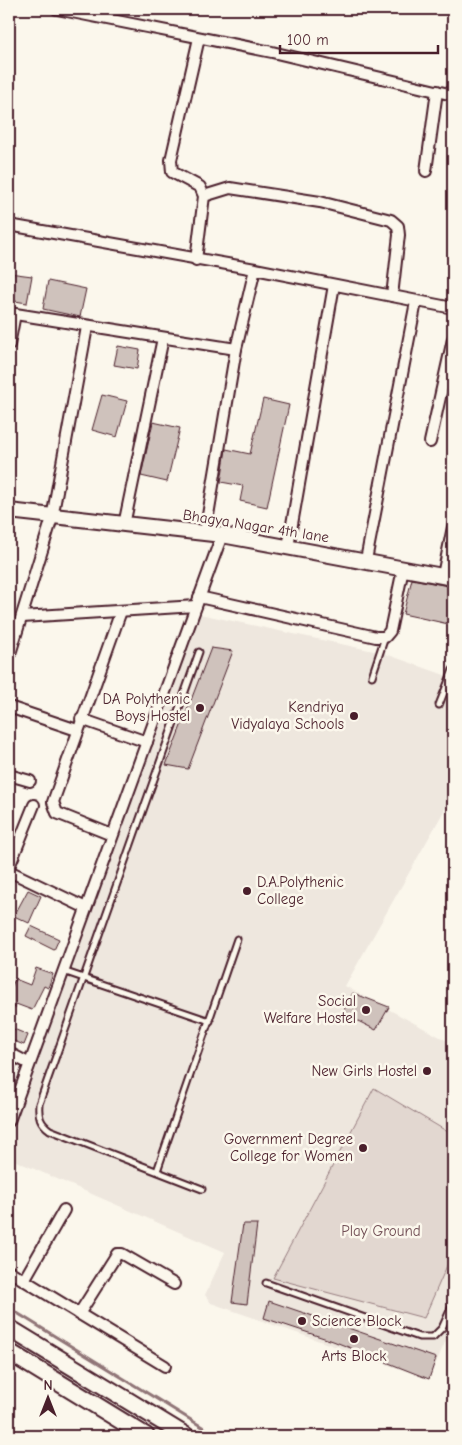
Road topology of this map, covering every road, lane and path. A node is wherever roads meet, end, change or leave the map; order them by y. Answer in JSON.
{"nodes":[{"id":1,"x":57,"y":9,"type":"edge"},
{"id":2,"x":198,"y":38,"type":"junction"},
{"id":3,"x":438,"y":91,"type":"junction"},
{"id":4,"x":453,"y":95,"type":"edge"},
{"id":5,"x":426,"y":171,"type":"dead end"},
{"id":6,"x":204,"y":196,"type":"junction"},
{"id":7,"x":9,"y":225,"type":"edge"},
{"id":8,"x":196,"y":260,"type":"junction"},
{"id":9,"x":255,"y":269,"type":"junction"},
{"id":10,"x":334,"y":285,"type":"junction"},
{"id":11,"x":392,"y":296,"type":"junction"},
{"id":12,"x":416,"y":302,"type":"junction"},
{"id":13,"x":453,"y":308,"type":"edge"},
{"id":14,"x":12,"y":313,"type":"edge"},
{"id":15,"x":87,"y":327,"type":"junction"},
{"id":16,"x":163,"y":338,"type":"junction"},
{"id":17,"x":453,"y":339,"type":"edge"},
{"id":18,"x":9,"y":345,"type":"edge"},
{"id":19,"x":236,"y":349,"type":"junction"},
{"id":20,"x":430,"y":442,"type":"dead end"},
{"id":21,"x":9,"y":511,"type":"edge"},
{"id":22,"x":52,"y":518,"type":"junction"},
{"id":23,"x":124,"y":525,"type":"junction"},
{"id":24,"x":453,"y":527,"type":"edge"},
{"id":25,"x":206,"y":533,"type":"junction"},
{"id":26,"x":222,"y":535,"type":"junction"},
{"id":27,"x":288,"y":547,"type":"junction"},
{"id":28,"x":366,"y":560,"type":"junction"},
{"id":29,"x":404,"y":569,"type":"junction"},
{"id":30,"x":448,"y":577,"type":"edge"},
{"id":31,"x":198,"y":601,"type":"junction"},
{"id":32,"x":121,"y":611,"type":"junction"},
{"id":33,"x":22,"y":617,"type":"junction"},
{"id":34,"x":385,"y":637,"type":"junction"},
{"id":35,"x":199,"y":652,"type":"dead end"},
{"id":36,"x":9,"y":657,"type":"edge"},
{"id":37,"x":453,"y":670,"type":"edge"},
{"id":38,"x":372,"y":676,"type":"dead end"},
{"id":39,"x":439,"y":705,"type":"dead end"},
{"id":40,"x":9,"y":707,"type":"edge"},
{"id":41,"x":81,"y":718,"type":"junction"},
{"id":42,"x":77,"y":730,"type":"junction"},
{"id":43,"x":146,"y":742,"type":"junction"},
{"id":44,"x":9,"y":775,"type":"edge"},
{"id":45,"x":30,"y":781,"type":"dead end"},
{"id":46,"x":34,"y":805,"type":"dead end"},
{"id":47,"x":112,"y":835,"type":"junction"},
{"id":48,"x":9,"y":867,"type":"edge"},
{"id":49,"x":9,"y":871,"type":"edge"},
{"id":50,"x":86,"y":908,"type":"junction"},
{"id":51,"x":237,"y":939,"type":"dead end"},
{"id":52,"x":62,"y":971,"type":"junction"},
{"id":53,"x":84,"y":978,"type":"junction"},
{"id":54,"x":210,"y":1021,"type":"junction"},
{"id":55,"x":9,"y":1053,"type":"edge"},
{"id":56,"x":28,"y":1063,"type":"junction"},
{"id":57,"x":9,"y":1119,"type":"edge"},
{"id":58,"x":157,"y":1171,"type":"junction"},
{"id":59,"x":202,"y":1189,"type":"dead end"},
{"id":60,"x":64,"y":1210,"type":"dead end"},
{"id":61,"x":9,"y":1271,"type":"edge"},
{"id":62,"x":24,"y":1280,"type":"junction"},
{"id":63,"x":266,"y":1283,"type":"dead end"},
{"id":64,"x":174,"y":1284,"type":"dead end"},
{"id":65,"x":453,"y":1304,"type":"edge"},
{"id":66,"x":79,"y":1314,"type":"junction"},
{"id":67,"x":9,"y":1328,"type":"edge"},
{"id":68,"x":9,"y":1352,"type":"edge"},
{"id":69,"x":165,"y":1366,"type":"dead end"},
{"id":70,"x":146,"y":1436,"type":"edge"},
{"id":71,"x":186,"y":1436,"type":"edge"}],
"edges":[{"from":1,"to":2,"type":"street"},
{"from":2,"to":3,"type":"street"},
{"from":2,"to":6,"type":"street"},
{"from":3,"to":4,"type":"street"},
{"from":3,"to":5,"type":"street"},
{"from":6,"to":8,"type":"street"},
{"from":6,"to":11,"type":"street"},
{"from":7,"to":8,"type":"street"},
{"from":8,"to":9,"type":"street"},
{"from":9,"to":10,"type":"street"},
{"from":9,"to":19,"type":"street"},
{"from":10,"to":11,"type":"street"},
{"from":10,"to":27,"type":"street"},
{"from":11,"to":12,"type":"street"},
{"from":12,"to":13,"type":"street"},
{"from":12,"to":28,"type":"street"},
{"from":14,"to":15,"type":"street"},
{"from":14,"to":18,"type":"street"},
{"from":15,"to":16,"type":"street"},
{"from":15,"to":22,"type":"street"},
{"from":16,"to":19,"type":"street"},
{"from":16,"to":23,"type":"street"},
{"from":17,"to":20,"type":"street"},
{"from":19,"to":25,"type":"street"},
{"from":21,"to":22,"type":"main road","name":"Bhagya Nagar 4th lane"},
{"from":22,"to":23,"type":"main road","name":"Bhagya Nagar 4th lane"},
{"from":22,"to":33,"type":"street"},
{"from":23,"to":25,"type":"main road","name":"Bhagya Nagar 4th lane"},
{"from":24,"to":30,"type":"street"},
{"from":25,"to":26,"type":"main road","name":"Bhagya Nagar 4th lane"},
{"from":26,"to":27,"type":"main road","name":"Bhagya Nagar 4th lane"},
{"from":26,"to":31,"type":"street"},
{"from":27,"to":28,"type":"main road","name":"Bhagya Nagar 4th lane"},
{"from":28,"to":29,"type":"main road","name":"Bhagya Nagar 4th lane"},
{"from":29,"to":30,"type":"main road","name":"Bhagya Nagar 4th lane"},
{"from":29,"to":34,"type":"street"},
{"from":31,"to":32,"type":"street"},
{"from":31,"to":34,"type":"street"},
{"from":31,"to":43,"type":"street"},
{"from":32,"to":33,"type":"street"},
{"from":32,"to":41,"type":"street"},
{"from":33,"to":36,"type":"street"},
{"from":34,"to":38,"type":"lane"},
{"from":35,"to":53,"type":"lane"},
{"from":37,"to":39,"type":"lane"},
{"from":40,"to":42,"type":"street"},
{"from":41,"to":42,"type":"street"},
{"from":41,"to":43,"type":"street"},
{"from":42,"to":47,"type":"street"},
{"from":43,"to":47,"type":"street"},
{"from":44,"to":45,"type":"street"},
{"from":46,"to":48,"type":"street"},
{"from":47,"to":50,"type":"street"},
{"from":49,"to":50,"type":"street"},
{"from":50,"to":52,"type":"street"},
{"from":51,"to":54,"type":"lane"},
{"from":52,"to":53,"type":"lane"},
{"from":52,"to":56,"type":"street"},
{"from":53,"to":54,"type":"lane"},
{"from":53,"to":58,"type":"lane"},
{"from":54,"to":58,"type":"lane"},
{"from":55,"to":56,"type":"street"},
{"from":56,"to":57,"type":"street"},
{"from":58,"to":59,"type":"lane"},
{"from":60,"to":62,"type":"street"},
{"from":61,"to":62,"type":"street"},
{"from":62,"to":66,"type":"street"},
{"from":63,"to":65,"type":"lane"},
{"from":64,"to":66,"type":"street"},
{"from":66,"to":69,"type":"street"},
{"from":67,"to":71,"type":"main road"},
{"from":68,"to":70,"type":"main road"}]}
